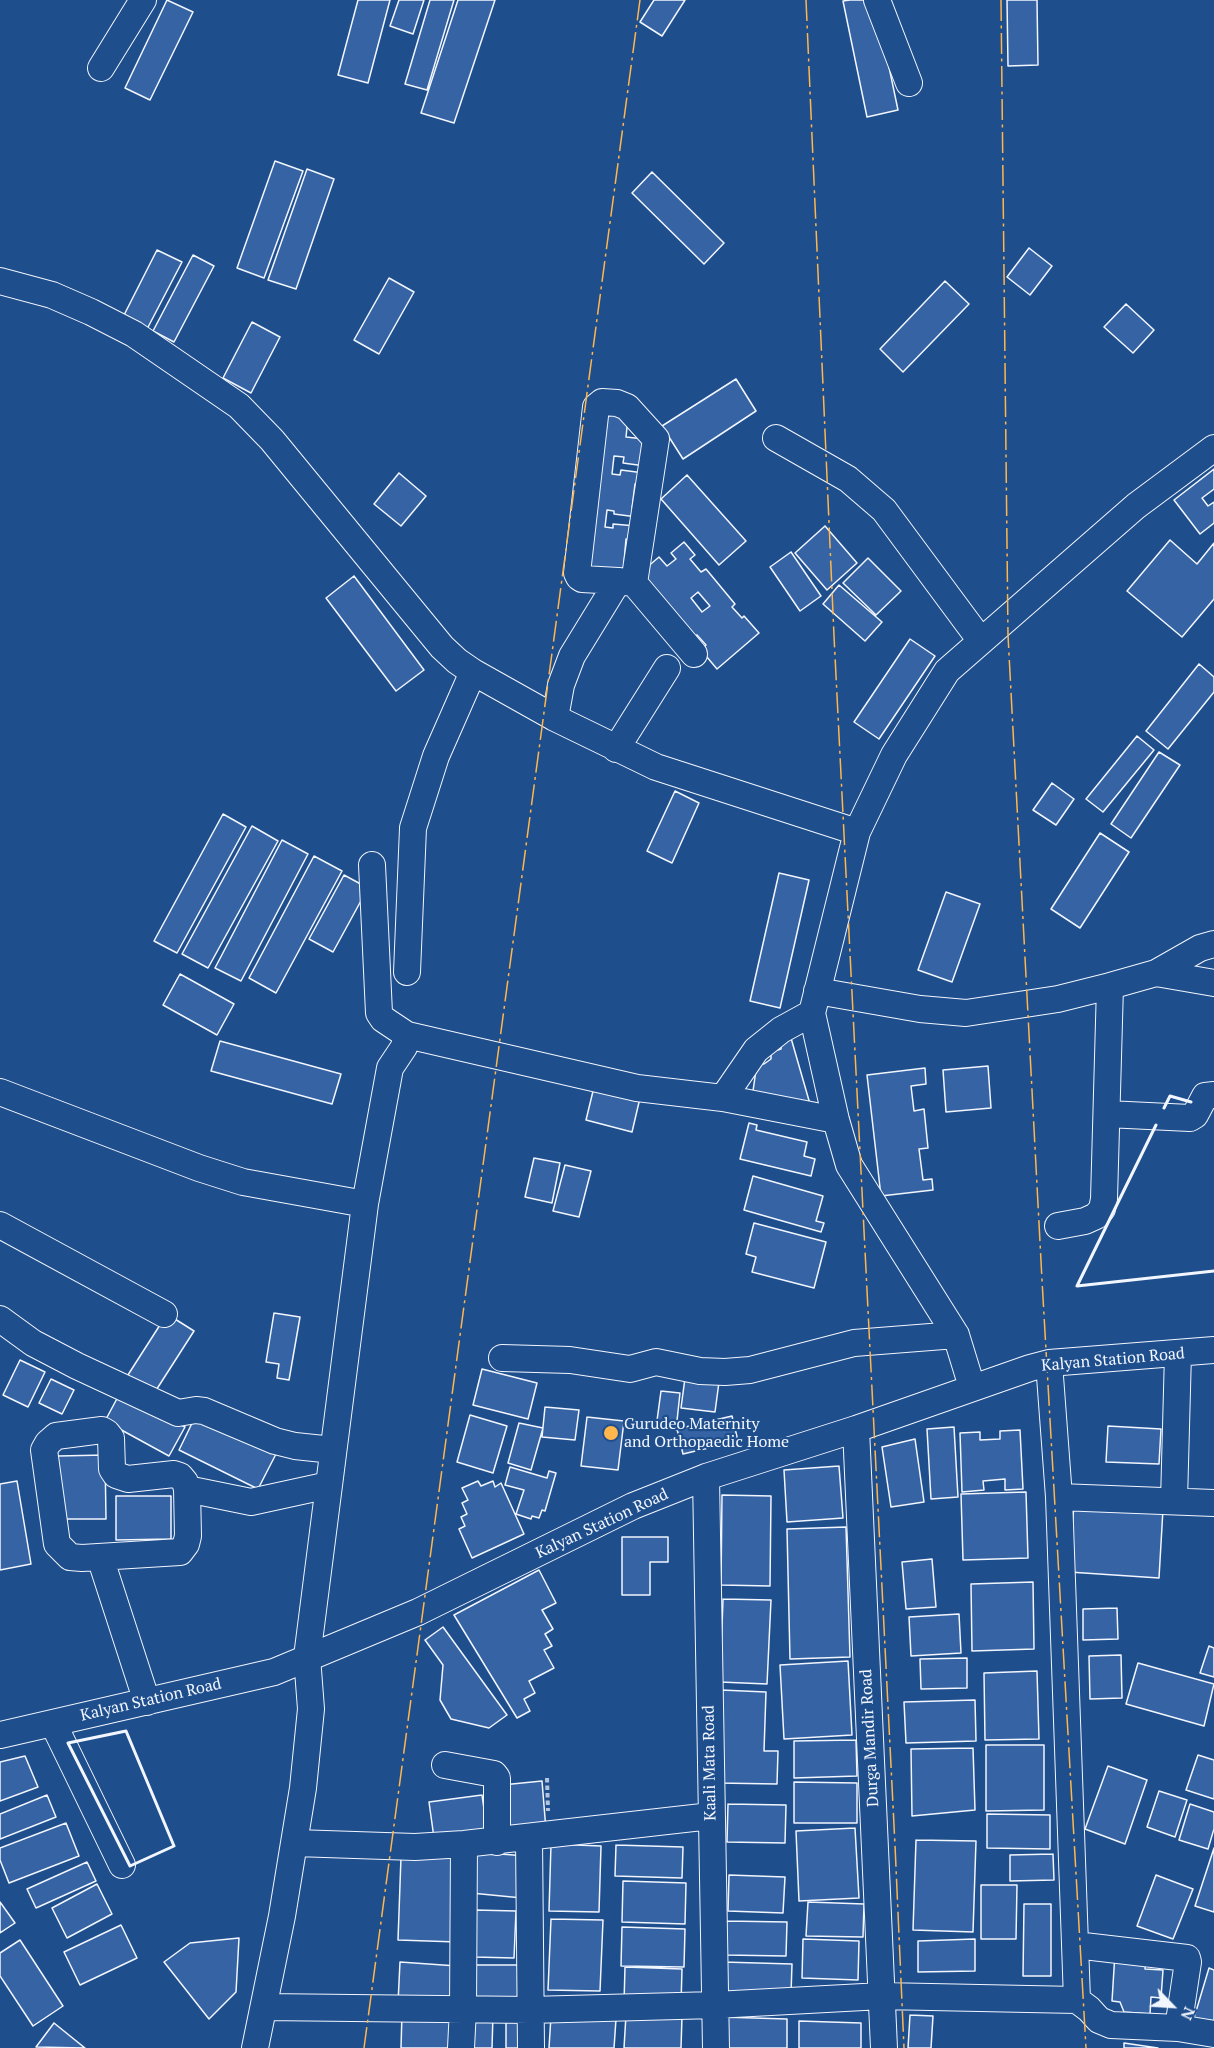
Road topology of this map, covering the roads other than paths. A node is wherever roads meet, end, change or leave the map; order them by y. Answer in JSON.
{"nodes":[{"id":1,"x":142,"y":0,"type":"edge"},
{"id":2,"x":877,"y":0,"type":"edge"},
{"id":3,"x":101,"y":68,"type":"dead end"},
{"id":4,"x":909,"y":83,"type":"dead end"},
{"id":5,"x":0,"y":281,"type":"edge"},
{"id":6,"x":776,"y":438,"type":"dead end"},
{"id":7,"x":1214,"y":447,"type":"edge"},
{"id":8,"x":626,"y":582,"type":"junction"},
{"id":9,"x":981,"y":642,"type":"junction"},
{"id":10,"x":694,"y":654,"type":"dead end"},
{"id":11,"x":667,"y":668,"type":"dead end"},
{"id":12,"x":473,"y":672,"type":"junction"},
{"id":13,"x":555,"y":718,"type":"junction"},
{"id":14,"x":616,"y":749,"type":"junction"},
{"id":15,"x":857,"y":832,"type":"junction"},
{"id":16,"x":372,"y":865,"type":"dead end"},
{"id":17,"x":1214,"y":944,"type":"edge"},
{"id":18,"x":407,"y":972,"type":"dead end"},
{"id":19,"x":1156,"y":973,"type":"junction"},
{"id":20,"x":1214,"y":983,"type":"edge"},
{"id":21,"x":1110,"y":986,"type":"junction"},
{"id":22,"x":814,"y":1002,"type":"junction"},
{"id":23,"x":407,"y":1035,"type":"junction"},
{"id":24,"x":0,"y":1092,"type":"edge"},
{"id":25,"x":1214,"y":1095,"type":"edge"},
{"id":26,"x":723,"y":1098,"type":"junction"},
{"id":27,"x":1107,"y":1114,"type":"junction"},
{"id":28,"x":836,"y":1120,"type":"junction"},
{"id":29,"x":365,"y":1204,"type":"junction"},
{"id":30,"x":0,"y":1225,"type":"edge"},
{"id":31,"x":1058,"y":1226,"type":"dead end"},
{"id":32,"x":164,"y":1314,"type":"dead end"},
{"id":33,"x":0,"y":1319,"type":"edge"},
{"id":34,"x":956,"y":1335,"type":"junction"},
{"id":35,"x":1214,"y":1350,"type":"edge"},
{"id":36,"x":1178,"y":1353,"type":"junction"},
{"id":37,"x":502,"y":1358,"type":"dead end"},
{"id":38,"x":1049,"y":1363,"type":"junction"},
{"id":39,"x":972,"y":1388,"type":"junction"},
{"id":40,"x":856,"y":1429,"type":"junction"},
{"id":41,"x":333,"y":1450,"type":"junction"},
{"id":42,"x":706,"y":1477,"type":"junction"},
{"id":43,"x":329,"y":1485,"type":"junction"},
{"id":44,"x":187,"y":1489,"type":"junction"},
{"id":45,"x":1059,"y":1497,"type":"junction"},
{"id":46,"x":1174,"y":1501,"type":"junction"},
{"id":47,"x":1214,"y":1503,"type":"edge"},
{"id":48,"x":100,"y":1557,"type":"junction"},
{"id":49,"x":307,"y":1657,"type":"junction"},
{"id":50,"x":147,"y":1702,"type":"junction"},
{"id":51,"x":53,"y":1723,"type":"junction"},
{"id":52,"x":0,"y":1735,"type":"edge"},
{"id":53,"x":446,"y":1765,"type":"dead end"},
{"id":54,"x":711,"y":1816,"type":"junction"},
{"id":55,"x":540,"y":1836,"type":"junction"},
{"id":56,"x":497,"y":1842,"type":"junction"},
{"id":57,"x":294,"y":1843,"type":"junction"},
{"id":58,"x":464,"y":1844,"type":"junction"},
{"id":59,"x":122,"y":1865,"type":"dead end"},
{"id":60,"x":1075,"y":1945,"type":"junction"},
{"id":61,"x":882,"y":1996,"type":"junction"},
{"id":62,"x":1077,"y":2000,"type":"junction"},
{"id":63,"x":715,"y":2005,"type":"junction"},
{"id":64,"x":264,"y":2007,"type":"junction"},
{"id":65,"x":463,"y":2009,"type":"junction"},
{"id":66,"x":530,"y":2010,"type":"junction"},
{"id":67,"x":1121,"y":2014,"type":"dead end"},
{"id":68,"x":1179,"y":2022,"type":"junction"},
{"id":69,"x":1214,"y":2034,"type":"edge"},
{"id":70,"x":255,"y":2048,"type":"edge"},
{"id":71,"x":461,"y":2048,"type":"edge"},
{"id":72,"x":531,"y":2048,"type":"edge"},
{"id":73,"x":716,"y":2048,"type":"edge"},
{"id":74,"x":884,"y":2048,"type":"edge"}],
"edges":[{"from":1,"to":3,"type":"street"},
{"from":2,"to":4,"type":"street"},
{"from":5,"to":12,"type":"street"},
{"from":6,"to":9,"type":"street"},
{"from":7,"to":9,"type":"street"},
{"from":8,"to":8,"type":"street"},
{"from":8,"to":10,"type":"street"},
{"from":8,"to":13,"type":"street"},
{"from":9,"to":15,"type":"street"},
{"from":11,"to":14,"type":"street"},
{"from":12,"to":13,"type":"street"},
{"from":12,"to":18,"type":"street"},
{"from":13,"to":14,"type":"street"},
{"from":14,"to":15,"type":"street"},
{"from":15,"to":22,"type":"street"},
{"from":16,"to":23,"type":"street"},
{"from":17,"to":19,"type":"street"},
{"from":19,"to":20,"type":"street"},
{"from":19,"to":21,"type":"street"},
{"from":21,"to":22,"type":"street"},
{"from":21,"to":27,"type":"street"},
{"from":22,"to":26,"type":"street"},
{"from":22,"to":28,"type":"street"},
{"from":23,"to":26,"type":"street"},
{"from":23,"to":29,"type":"street"},
{"from":24,"to":29,"type":"street"},
{"from":25,"to":27,"type":"street"},
{"from":26,"to":28,"type":"street"},
{"from":27,"to":31,"type":"street"},
{"from":28,"to":34,"type":"street"},
{"from":29,"to":41,"type":"street"},
{"from":30,"to":32,"type":"street"},
{"from":33,"to":41,"type":"street"},
{"from":34,"to":37,"type":"street"},
{"from":34,"to":39,"type":"street"},
{"from":35,"to":36,"type":"street","name":"Kalyan Station Road"},
{"from":36,"to":38,"type":"street","name":"Kalyan Station Road"},
{"from":36,"to":46,"type":"street"},
{"from":38,"to":39,"type":"street","name":"Kalyan Station Road"},
{"from":38,"to":45,"type":"street"},
{"from":39,"to":40,"type":"street","name":"Kalyan Station Road"},
{"from":40,"to":42,"type":"street","name":"Kalyan Station Road"},
{"from":40,"to":61,"type":"street","name":"Durga Mandir Road"},
{"from":41,"to":43,"type":"street"},
{"from":42,"to":49,"type":"street","name":"Kalyan Station Road"},
{"from":42,"to":54,"type":"street","name":"Kaali Mata Road"},
{"from":43,"to":44,"type":"street"},
{"from":43,"to":49,"type":"street"},
{"from":44,"to":48,"type":"street"},
{"from":44,"to":48,"type":"street"},
{"from":45,"to":46,"type":"street"},
{"from":45,"to":60,"type":"street"},
{"from":46,"to":47,"type":"street"},
{"from":48,"to":50,"type":"street"},
{"from":49,"to":50,"type":"street","name":"Kalyan Station Road"},
{"from":49,"to":57,"type":"street"},
{"from":50,"to":51,"type":"street","name":"Kalyan Station Road"},
{"from":51,"to":52,"type":"street","name":"Kalyan Station Road"},
{"from":51,"to":59,"type":"street"},
{"from":53,"to":56,"type":"street"},
{"from":54,"to":55,"type":"street"},
{"from":54,"to":63,"type":"street","name":"Kaali Mata Road"},
{"from":55,"to":56,"type":"street"},
{"from":55,"to":66,"type":"street"},
{"from":56,"to":58,"type":"street"},
{"from":57,"to":58,"type":"street"},
{"from":57,"to":64,"type":"street"},
{"from":58,"to":65,"type":"street"},
{"from":60,"to":62,"type":"street"},
{"from":60,"to":68,"type":"street"},
{"from":61,"to":62,"type":"street"},
{"from":61,"to":63,"type":"street"},
{"from":61,"to":74,"type":"street","name":"Durga Mandir Road"},
{"from":62,"to":68,"type":"street"},
{"from":63,"to":66,"type":"street"},
{"from":63,"to":73,"type":"street","name":"Kaali Mata Road"},
{"from":64,"to":65,"type":"street"},
{"from":64,"to":70,"type":"street"},
{"from":65,"to":66,"type":"street"},
{"from":65,"to":71,"type":"street"},
{"from":66,"to":72,"type":"street"},
{"from":67,"to":68,"type":"street"},
{"from":68,"to":69,"type":"street"}]}
